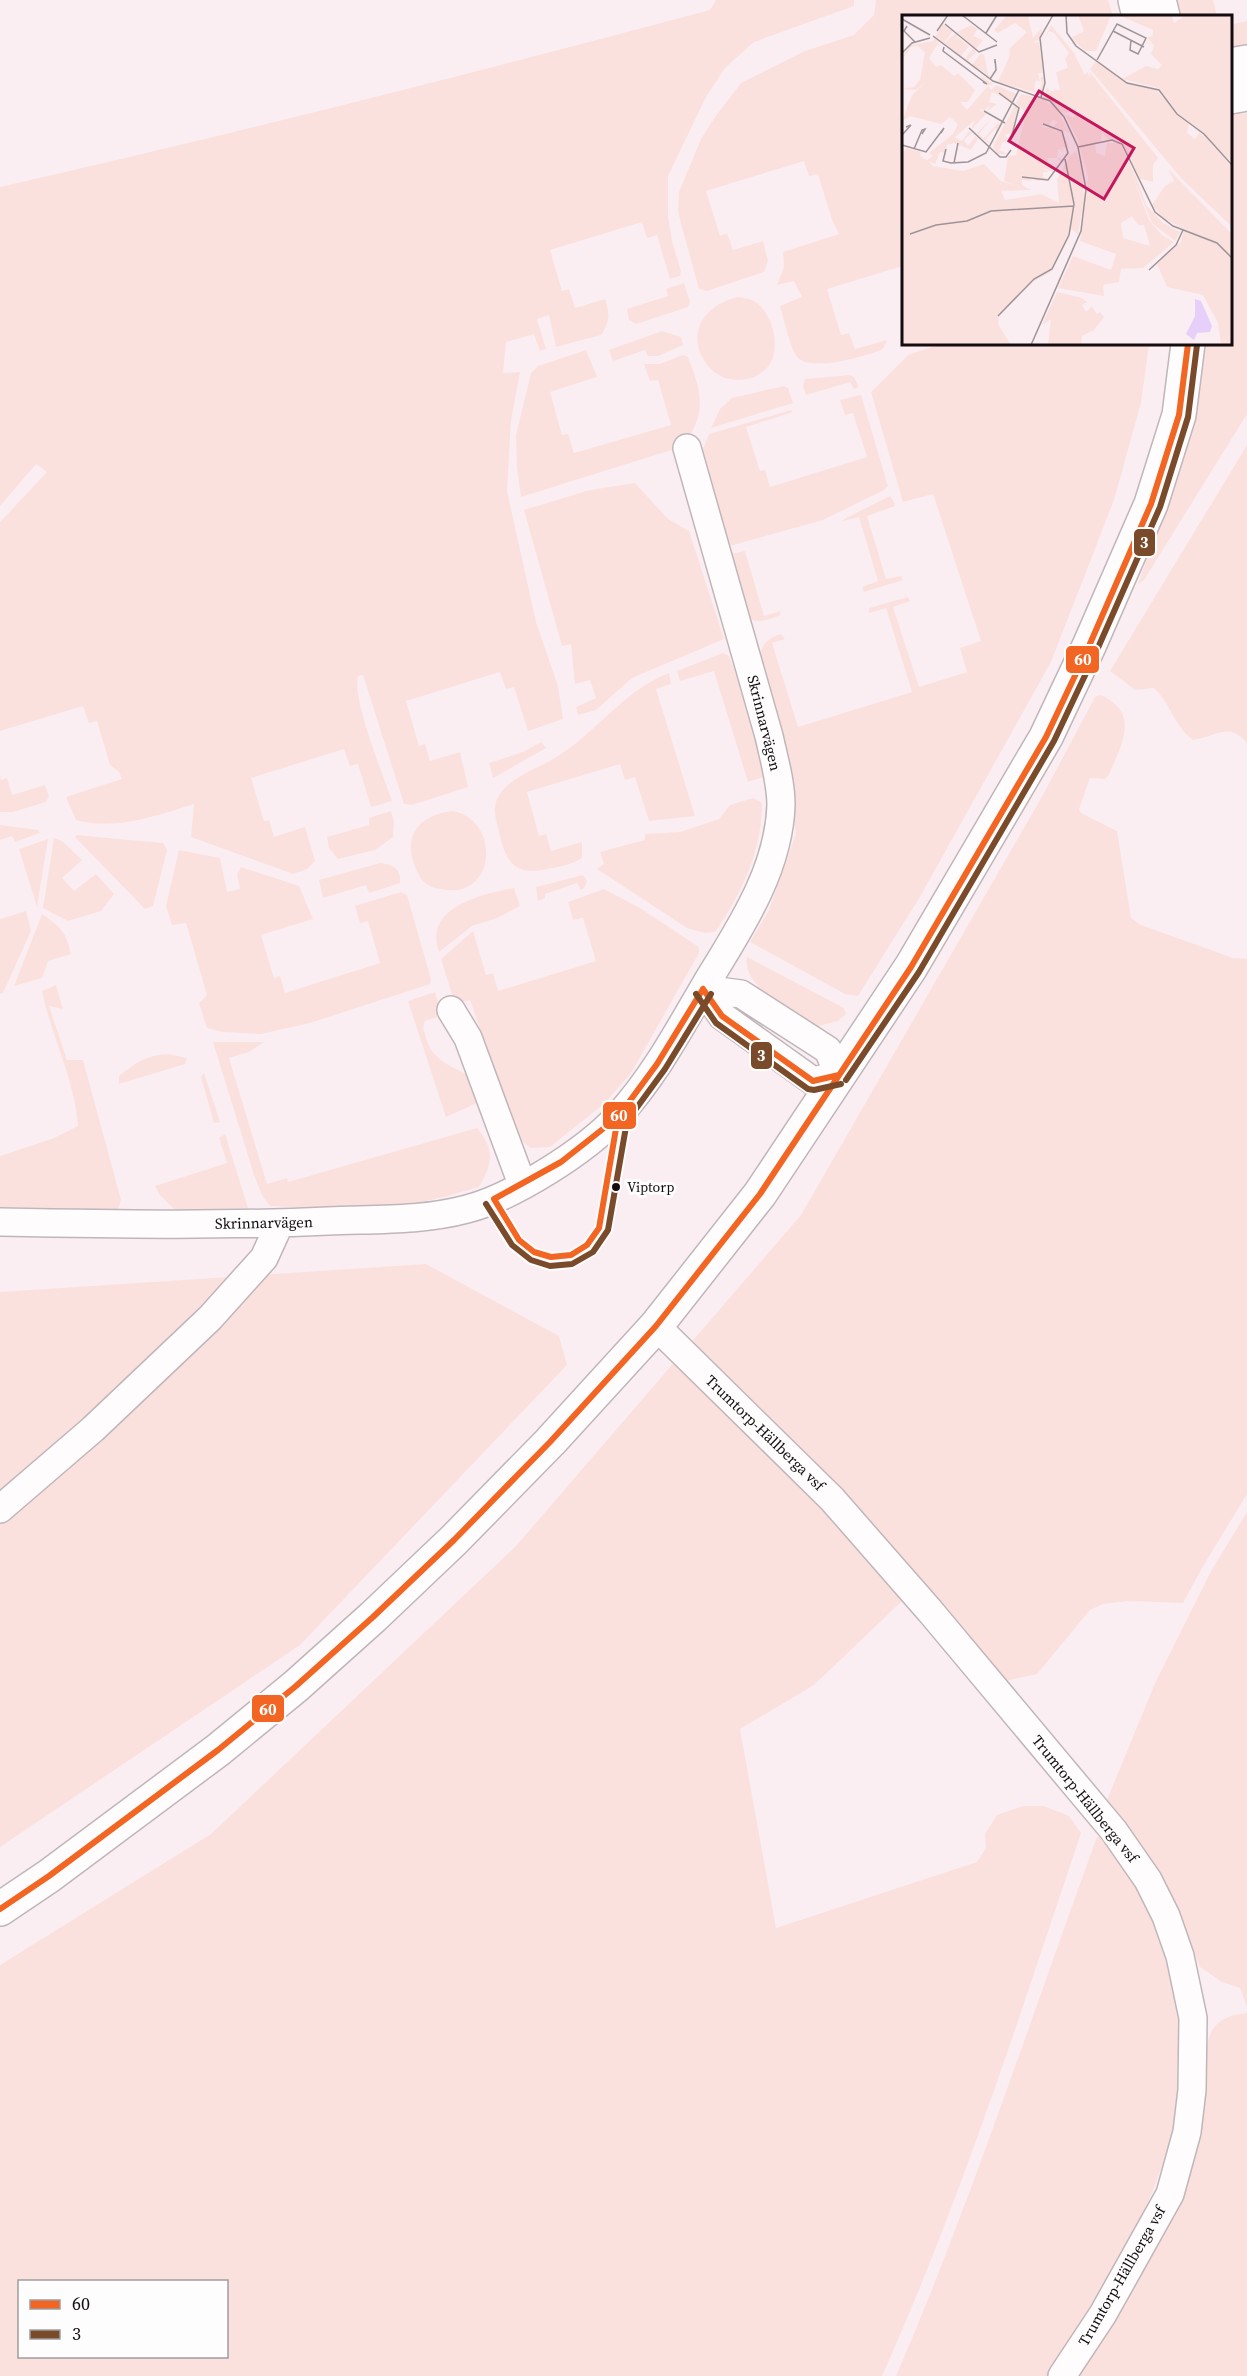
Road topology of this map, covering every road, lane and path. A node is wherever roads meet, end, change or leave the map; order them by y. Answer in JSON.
{"nodes":[{"id":1,"x":1135,"y":0,"type":"edge"},
{"id":2,"x":1159,"y":0,"type":"edge"},
{"id":3,"x":1139,"y":15,"type":"edge"},
{"id":4,"x":1163,"y":15,"type":"edge"},
{"id":5,"x":1247,"y":62,"type":"edge"},
{"id":6,"x":1232,"y":65,"type":"edge"},
{"id":7,"x":1247,"y":94,"type":"edge"},
{"id":8,"x":1232,"y":97,"type":"edge"},
{"id":9,"x":1169,"y":345,"type":"edge"},
{"id":10,"x":1188,"y":345,"type":"edge"},
{"id":11,"x":687,"y":448,"type":"dead end"},
{"id":12,"x":1135,"y":539,"type":"junction"},
{"id":13,"x":704,"y":989,"type":"junction"},
{"id":14,"x":451,"y":1010,"type":"dead end"},
{"id":15,"x":839,"y":1075,"type":"junction"},
{"id":16,"x":522,"y":1184,"type":"junction"},
{"id":17,"x":0,"y":1222,"type":"edge"},
{"id":18,"x":280,"y":1223,"type":"junction"},
{"id":19,"x":656,"y":1326,"type":"junction"},
{"id":20,"x":0,"y":1509,"type":"edge"},
{"id":21,"x":0,"y":1908,"type":"edge"},
{"id":22,"x":1062,"y":2376,"type":"edge"}],
"edges":[{"from":1,"to":3,"type":"main road"},
{"from":2,"to":4,"type":"main road"},
{"from":5,"to":6,"type":"main road"},
{"from":7,"to":8,"type":"main road"},
{"from":9,"to":12,"type":"main road"},
{"from":10,"to":12,"type":"main road"},
{"from":11,"to":13,"type":"street","name":"Skrinnarvägen"},
{"from":12,"to":15,"type":"main road"},
{"from":13,"to":15,"type":"street"},
{"from":13,"to":16,"type":"street","name":"Skrinnarvägen"},
{"from":14,"to":16,"type":"street"},
{"from":15,"to":19,"type":"main road"},
{"from":16,"to":18,"type":"street","name":"Skrinnarvägen"},
{"from":17,"to":18,"type":"street","name":"Skrinnarvägen"},
{"from":18,"to":20,"type":"street"},
{"from":19,"to":21,"type":"main road"},
{"from":19,"to":22,"type":"street","name":"Trumtorp-Hällberga vsf"}]}
